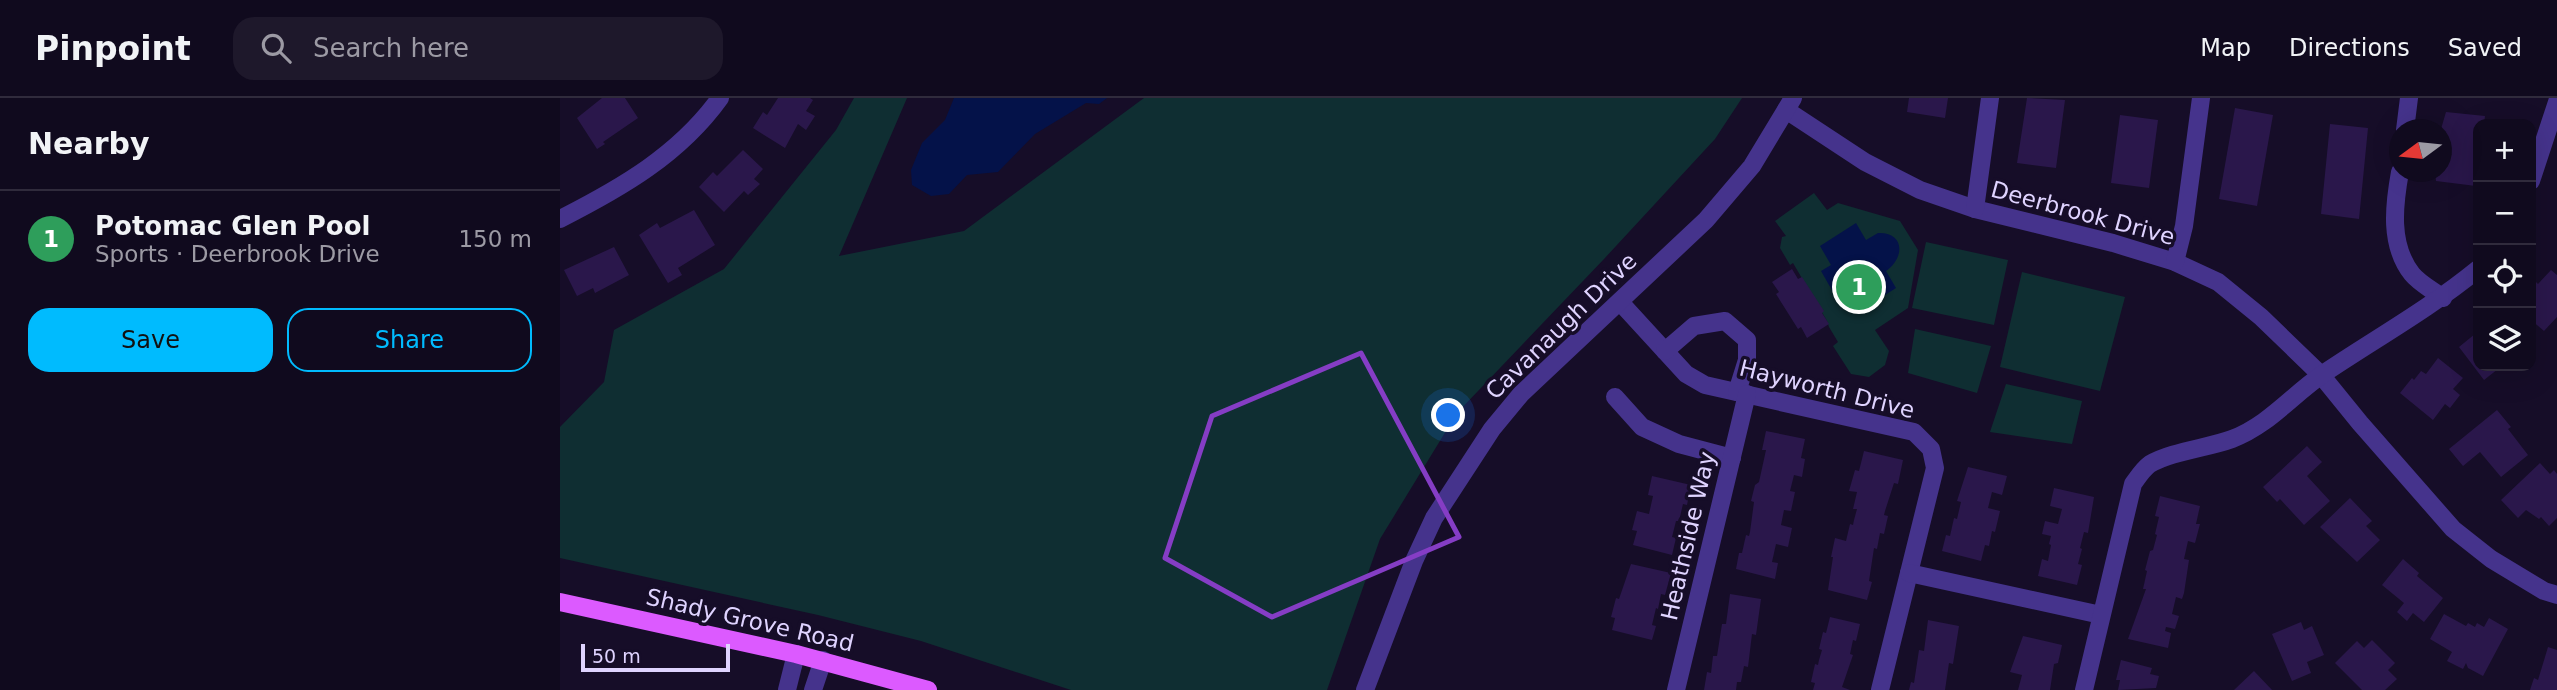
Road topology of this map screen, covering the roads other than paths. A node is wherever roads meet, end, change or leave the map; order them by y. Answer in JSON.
{"nodes":[{"id":1,"x":720,"y":98,"type":"edge"},
{"id":2,"x":1990,"y":98,"type":"edge"},
{"id":3,"x":2201,"y":98,"type":"edge"},
{"id":4,"x":2409,"y":98,"type":"edge"},
{"id":5,"x":2557,"y":102,"type":"edge"},
{"id":6,"x":1790,"y":104,"type":"edge"},
{"id":7,"x":2406,"y":119,"type":"edge"},
{"id":8,"x":2552,"y":137,"type":"edge"},
{"id":9,"x":2536,"y":171,"type":"edge"},
{"id":10,"x":2398,"y":182,"type":"edge"},
{"id":11,"x":1975,"y":209,"type":"junction"},
{"id":12,"x":560,"y":219,"type":"edge"},
{"id":13,"x":2175,"y":262,"type":"junction"},
{"id":14,"x":2473,"y":273,"type":"edge"},
{"id":15,"x":2443,"y":298,"type":"junction"},
{"id":16,"x":1620,"y":302,"type":"junction"},
{"id":17,"x":1665,"y":351,"type":"junction"},
{"id":18,"x":2321,"y":375,"type":"junction"},
{"id":19,"x":1742,"y":393,"type":"junction"},
{"id":20,"x":1615,"y":397,"type":"dead end"},
{"id":21,"x":1731,"y":458,"type":"junction"},
{"id":22,"x":1909,"y":573,"type":"junction"},
{"id":23,"x":2557,"y":595,"type":"edge"},
{"id":24,"x":560,"y":602,"type":"edge"},
{"id":25,"x":2101,"y":615,"type":"junction"},
{"id":26,"x":796,"y":654,"type":"junction"},
{"id":27,"x":823,"y":660,"type":"junction"},
{"id":28,"x":787,"y":690,"type":"edge"},
{"id":29,"x":813,"y":690,"type":"edge"},
{"id":30,"x":928,"y":690,"type":"edge"},
{"id":31,"x":1365,"y":690,"type":"edge"},
{"id":32,"x":1676,"y":690,"type":"edge"},
{"id":33,"x":1880,"y":690,"type":"edge"},
{"id":34,"x":2084,"y":690,"type":"edge"}],
"edges":[{"from":1,"to":12,"type":"street"},
{"from":2,"to":11,"type":"street"},
{"from":3,"to":13,"type":"street"},
{"from":4,"to":7,"type":"street"},
{"from":5,"to":8,"type":"street"},
{"from":6,"to":11,"type":"street","name":"Deerbrook Drive"},
{"from":6,"to":16,"type":"street","name":"Cavanaugh Drive"},
{"from":8,"to":9,"type":"street"},
{"from":10,"to":15,"type":"street"},
{"from":11,"to":13,"type":"street","name":"Deerbrook Drive"},
{"from":13,"to":18,"type":"street","name":"Deerbrook Drive"},
{"from":14,"to":15,"type":"street"},
{"from":15,"to":18,"type":"street"},
{"from":16,"to":17,"type":"street","name":"Hayworth Drive"},
{"from":16,"to":31,"type":"street","name":"Cavanaugh Drive"},
{"from":17,"to":19,"type":"street","name":"Hayworth Drive"},
{"from":17,"to":19,"type":"street","name":"Heathside Way"},
{"from":18,"to":23,"type":"street","name":"Deerbrook Drive"},
{"from":18,"to":25,"type":"street"},
{"from":19,"to":21,"type":"street","name":"Heathside Way"},
{"from":19,"to":22,"type":"street","name":"Hayworth Drive"},
{"from":20,"to":21,"type":"street"},
{"from":21,"to":32,"type":"street","name":"Heathside Way"},
{"from":22,"to":25,"type":"street"},
{"from":22,"to":33,"type":"street","name":"Hayworth Drive"},
{"from":24,"to":26,"type":"main road","name":"Shady Grove Road"},
{"from":25,"to":34,"type":"street"},
{"from":26,"to":27,"type":"main road","name":"Shady Grove Road"},
{"from":26,"to":28,"type":"street"},
{"from":27,"to":29,"type":"street"},
{"from":27,"to":30,"type":"main road","name":"Shady Grove Road"}]}
